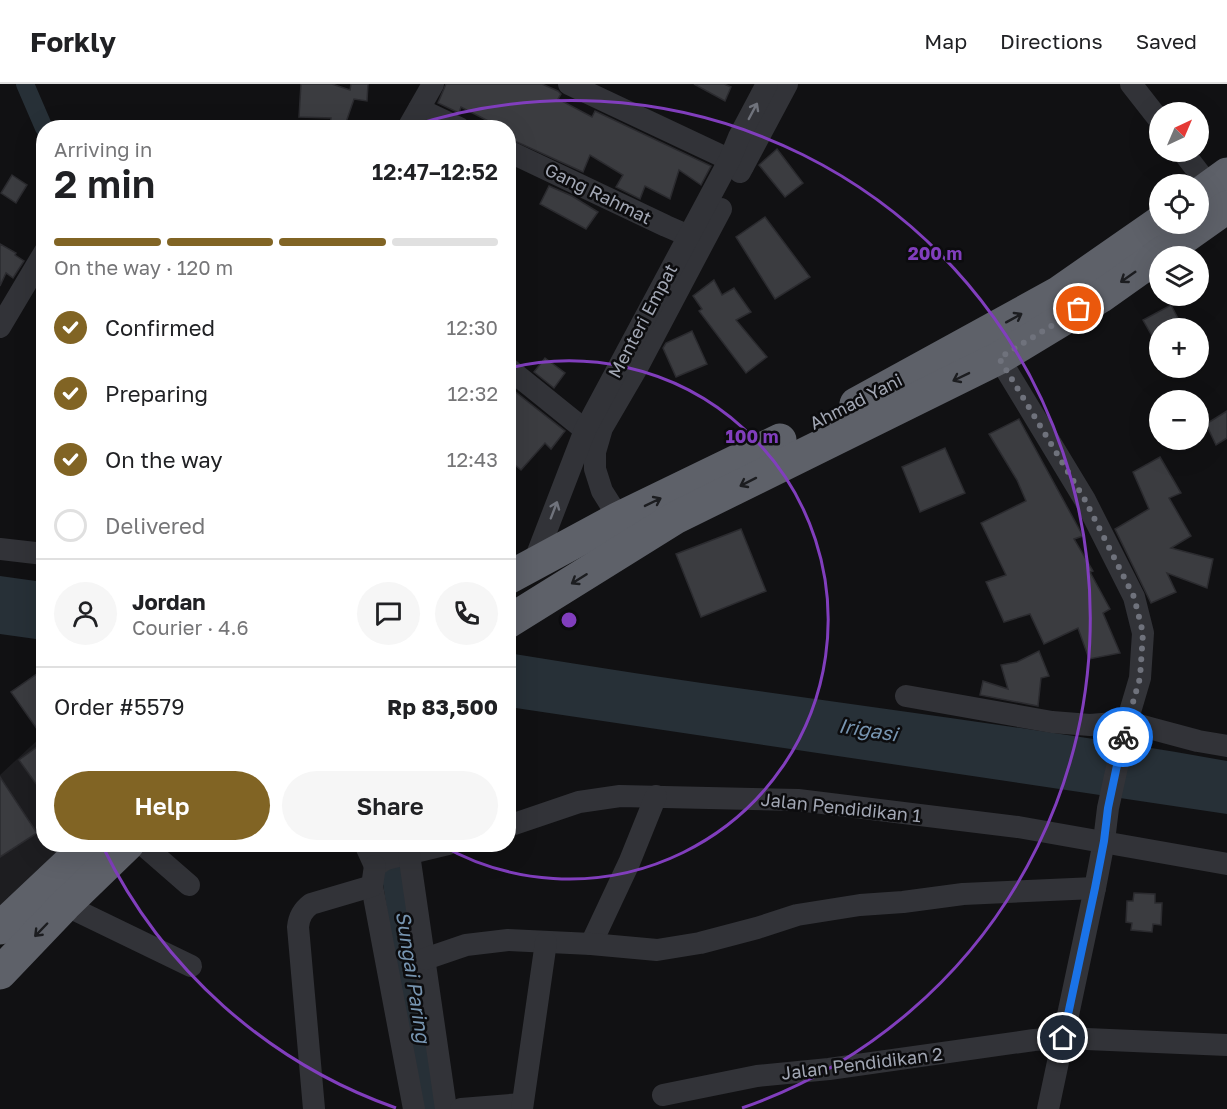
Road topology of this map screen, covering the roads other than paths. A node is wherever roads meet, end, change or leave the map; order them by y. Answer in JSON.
{"nodes":[{"id":1,"x":433,"y":84,"type":"edge"},
{"id":2,"x":569,"y":84,"type":"edge"},
{"id":3,"x":767,"y":84,"type":"edge"},
{"id":4,"x":787,"y":84,"type":"edge"},
{"id":5,"x":1131,"y":84,"type":"edge"},
{"id":6,"x":1149,"y":107,"type":"edge"},
{"id":7,"x":413,"y":118,"type":"edge"},
{"id":8,"x":747,"y":140,"type":"junction"},
{"id":9,"x":516,"y":155,"type":"edge"},
{"id":10,"x":1192,"y":162,"type":"edge"},
{"id":11,"x":737,"y":163,"type":"junction"},
{"id":12,"x":1216,"y":190,"type":"edge"},
{"id":13,"x":1149,"y":230,"type":"edge"},
{"id":14,"x":696,"y":238,"type":"junction"},
{"id":15,"x":36,"y":266,"type":"edge"},
{"id":16,"x":0,"y":327,"type":"edge"},
{"id":17,"x":999,"y":358,"type":"junction"},
{"id":18,"x":629,"y":365,"type":"junction"},
{"id":19,"x":516,"y":374,"type":"edge"},
{"id":20,"x":830,"y":429,"type":"junction"},
{"id":21,"x":585,"y":430,"type":"junction"},
{"id":22,"x":786,"y":450,"type":"junction"},
{"id":23,"x":619,"y":518,"type":"junction"},
{"id":24,"x":0,"y":549,"type":"edge"},
{"id":25,"x":36,"y":553,"type":"edge"},
{"id":26,"x":521,"y":572,"type":"edge"},
{"id":27,"x":516,"y":617,"type":"edge"},
{"id":28,"x":906,"y":696,"type":"dead end"},
{"id":29,"x":1125,"y":730,"type":"junction"},
{"id":30,"x":1227,"y":746,"type":"edge"},
{"id":31,"x":656,"y":796,"type":"junction"},
{"id":32,"x":516,"y":823,"type":"edge"},
{"id":33,"x":1104,"y":841,"type":"junction"},
{"id":34,"x":81,"y":852,"type":"edge"},
{"id":35,"x":120,"y":852,"type":"edge"},
{"id":36,"x":151,"y":852,"type":"edge"},
{"id":37,"x":374,"y":852,"type":"edge"},
{"id":38,"x":424,"y":852,"type":"edge"},
{"id":39,"x":388,"y":864,"type":"junction"},
{"id":40,"x":1227,"y":864,"type":"edge"},
{"id":41,"x":189,"y":885,"type":"dead end"},
{"id":42,"x":1095,"y":888,"type":"junction"},
{"id":43,"x":65,"y":905,"type":"junction"},
{"id":44,"x":0,"y":928,"type":"edge"},
{"id":45,"x":546,"y":942,"type":"junction"},
{"id":46,"x":591,"y":944,"type":"junction"},
{"id":47,"x":425,"y":959,"type":"junction"},
{"id":48,"x":191,"y":966,"type":"dead end"},
{"id":49,"x":0,"y":973,"type":"edge"},
{"id":50,"x":1063,"y":1038,"type":"junction"},
{"id":51,"x":1227,"y":1045,"type":"edge"},
{"id":52,"x":663,"y":1095,"type":"dead end"},
{"id":53,"x":522,"y":1106,"type":"edge"},
{"id":54,"x":314,"y":1109,"type":"edge"},
{"id":55,"x":414,"y":1109,"type":"edge"},
{"id":56,"x":446,"y":1109,"type":"edge"},
{"id":57,"x":461,"y":1109,"type":"edge"},
{"id":58,"x":1048,"y":1109,"type":"edge"}],
"edges":[{"from":1,"to":7,"type":"street"},
{"from":2,"to":11,"type":"street"},
{"from":8,"to":3,"type":"street","name":"Menteri Empat","one_way":true},
{"from":4,"to":8,"type":"street","name":"Menteri Empat"},
{"from":5,"to":6,"type":"street"},
{"from":8,"to":11,"type":"street","name":"Menteri Empat"},
{"from":9,"to":14,"type":"street","name":"Gang Rahmat"},
{"from":10,"to":12,"type":"street"},
{"from":11,"to":14,"type":"street","name":"Menteri Empat"},
{"from":12,"to":17,"type":"highway","one_way":true},
{"from":20,"to":13,"type":"highway","name":"Ahmad Yani","one_way":true},
{"from":14,"to":18,"type":"street","name":"Menteri Empat"},
{"from":15,"to":16,"type":"street"},
{"from":17,"to":20,"type":"highway","one_way":true},
{"from":17,"to":29,"type":"street"},
{"from":18,"to":21,"type":"street","name":"Menteri Empat"},
{"from":18,"to":23,"type":"street","name":"Menteri Empat"},
{"from":19,"to":21,"type":"street"},
{"from":20,"to":22,"type":"highway","name":"Ahmad Yani"},
{"from":26,"to":21,"type":"street","name":"Menteri Empat","one_way":true},
{"from":23,"to":22,"type":"highway","name":"Ahmad Yani","one_way":true},
{"from":22,"to":27,"type":"highway","one_way":true},
{"from":23,"to":26,"type":"highway","name":"Ahmad Yani"},
{"from":24,"to":25,"type":"street"},
{"from":28,"to":29,"type":"street"},
{"from":29,"to":30,"type":"street"},
{"from":29,"to":33,"type":"street"},
{"from":31,"to":32,"type":"street","name":"Jalan Pendidikan 1"},
{"from":31,"to":33,"type":"street","name":"Jalan Pendidikan 1"},
{"from":31,"to":46,"type":"street"},
{"from":33,"to":40,"type":"street","name":"Jalan Pendidikan 1"},
{"from":33,"to":42,"type":"street"},
{"from":34,"to":44,"type":"highway"},
{"from":35,"to":43,"type":"highway"},
{"from":36,"to":41,"type":"street"},
{"from":37,"to":39,"type":"street"},
{"from":38,"to":39,"type":"street"},
{"from":39,"to":47,"type":"street"},
{"from":39,"to":54,"type":"street"},
{"from":39,"to":55,"type":"street"},
{"from":42,"to":46,"type":"street"},
{"from":42,"to":50,"type":"street"},
{"from":43,"to":48,"type":"street"},
{"from":43,"to":49,"type":"highway","one_way":true},
{"from":45,"to":46,"type":"street"},
{"from":45,"to":47,"type":"street"},
{"from":45,"to":53,"type":"street"},
{"from":47,"to":56,"type":"street"},
{"from":50,"to":51,"type":"street","name":"Jalan Pendidikan 2"},
{"from":50,"to":52,"type":"street","name":"Jalan Pendidikan 2"},
{"from":50,"to":58,"type":"street"},
{"from":53,"to":57,"type":"street"}]}
